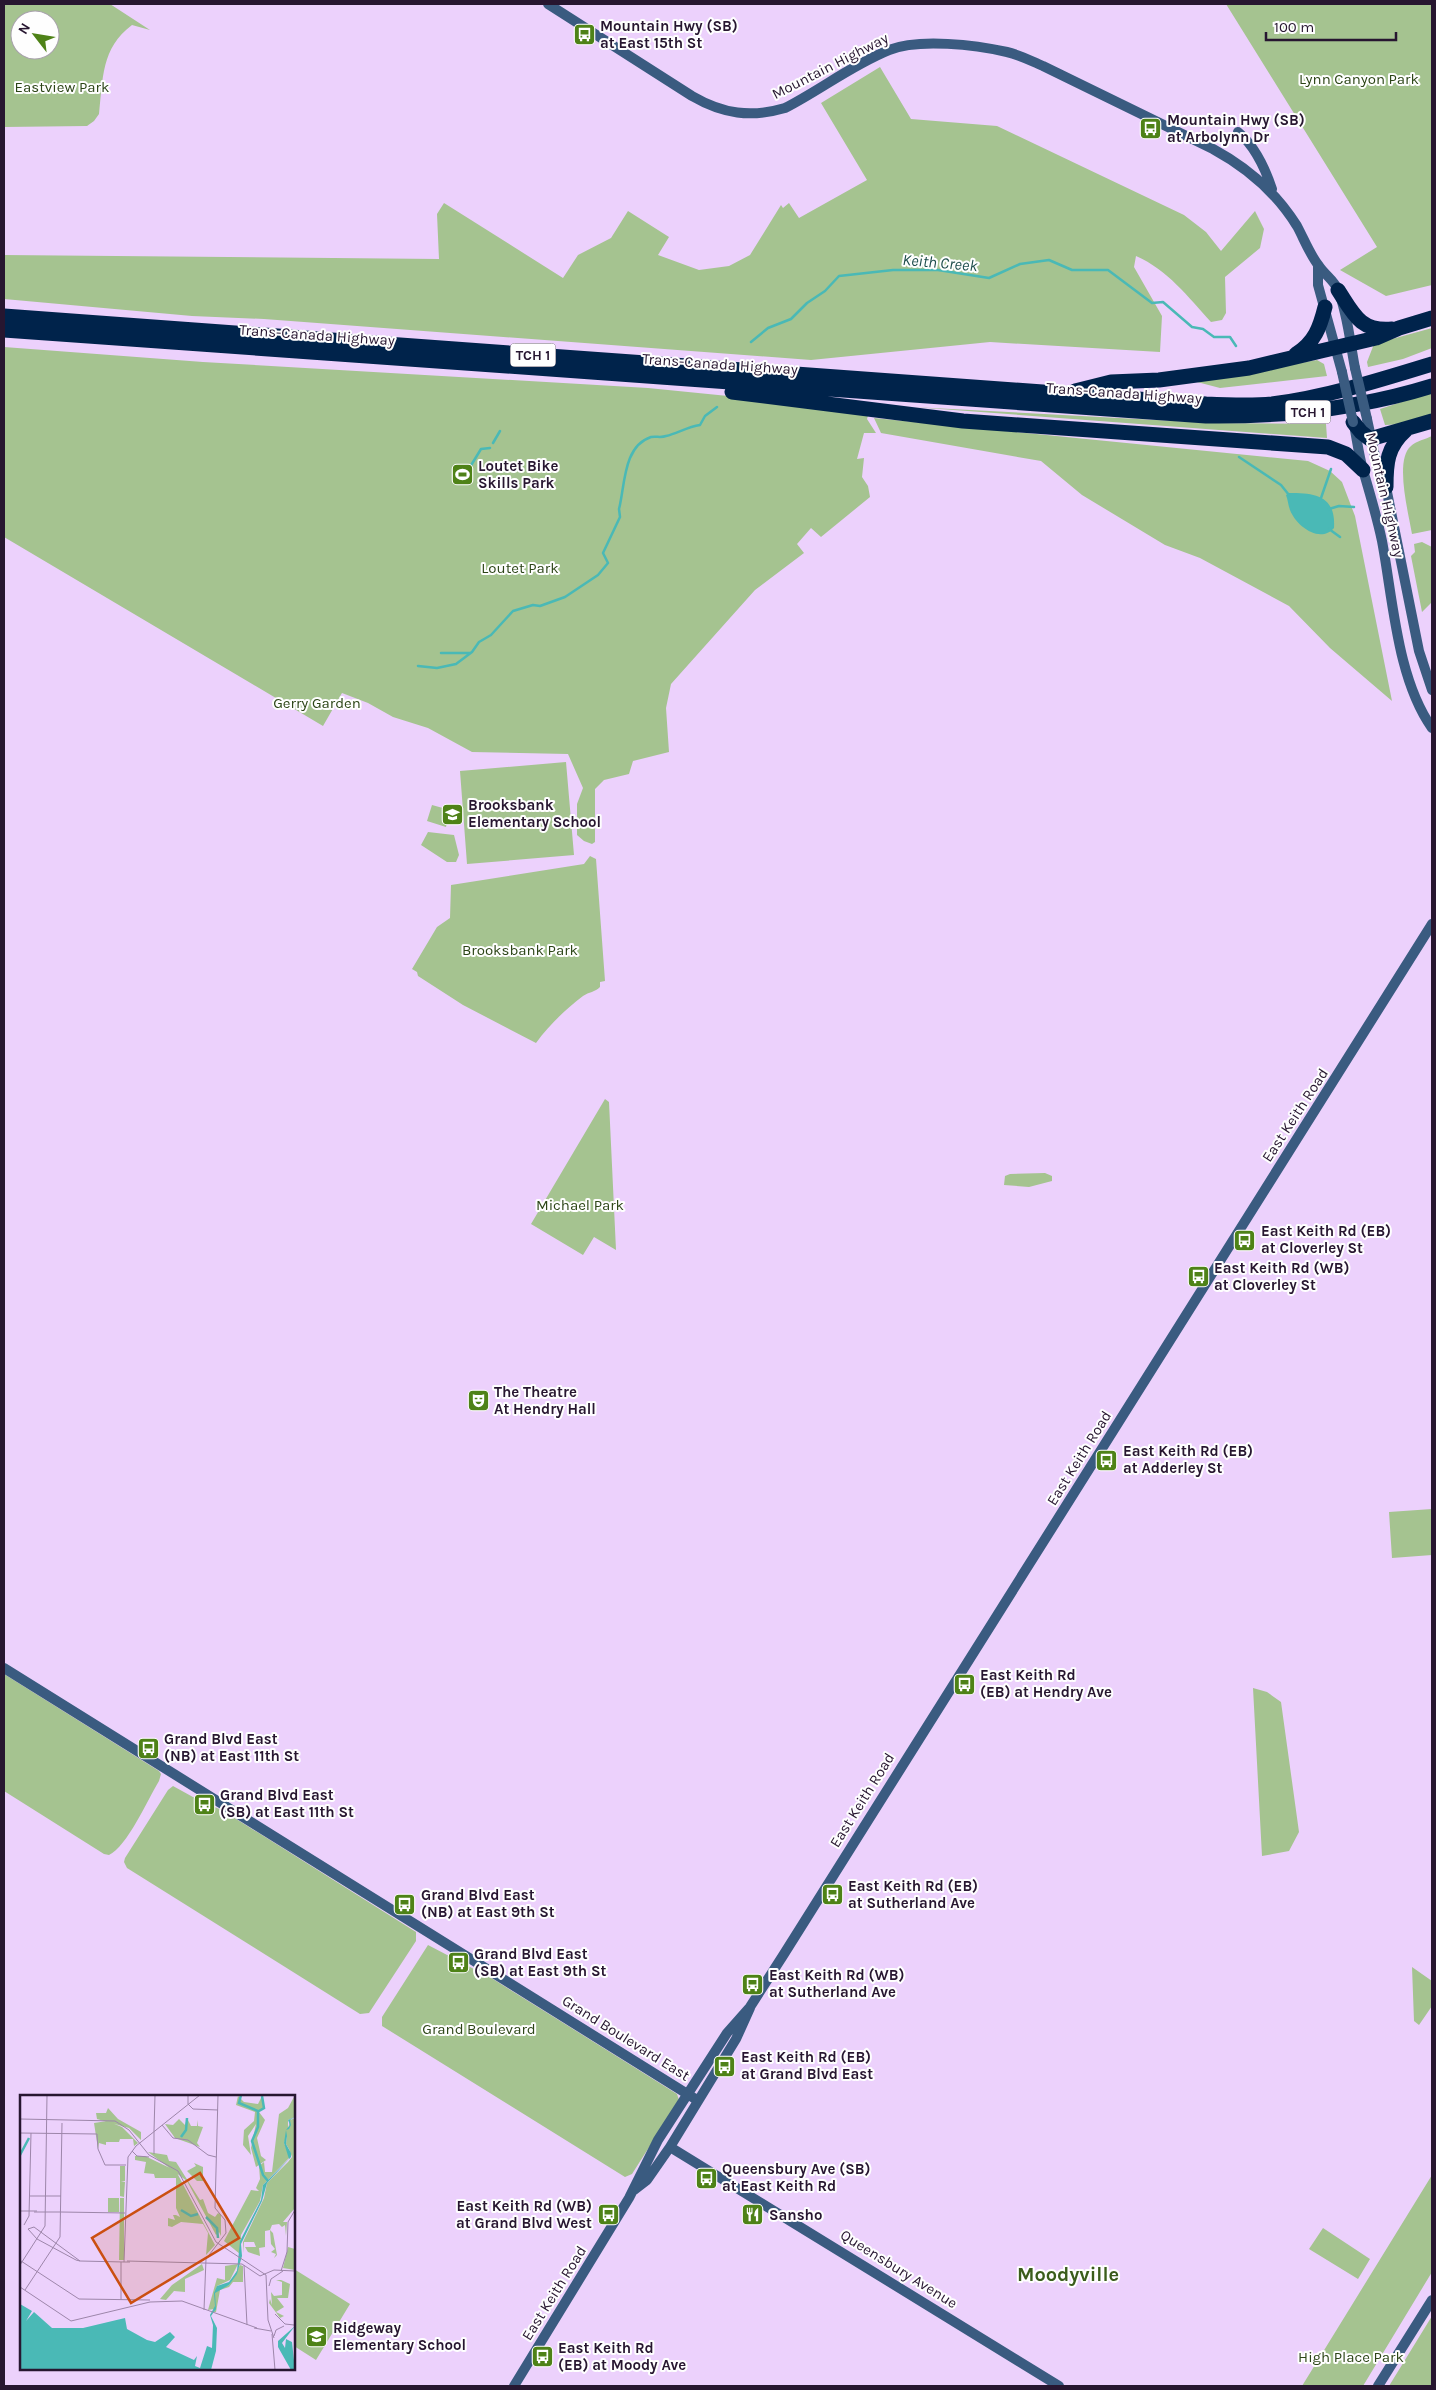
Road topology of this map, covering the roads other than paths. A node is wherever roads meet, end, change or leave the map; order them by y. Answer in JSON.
{"nodes":[{"id":1,"x":548,"y":4,"type":"edge"},
{"id":2,"x":1238,"y":132,"type":"dead end"},
{"id":3,"x":1274,"y":194,"type":"junction"},
{"id":4,"x":1318,"y":266,"type":"junction"},
{"id":5,"x":1338,"y":290,"type":"junction"},
{"id":6,"x":1325,"y":307,"type":"junction"},
{"id":7,"x":4,"y":316,"type":"edge"},
{"id":8,"x":1432,"y":318,"type":"edge"},
{"id":9,"x":1398,"y":328,"type":"junction"},
{"id":10,"x":4,"y":330,"type":"edge"},
{"id":11,"x":1343,"y":347,"type":"junction"},
{"id":12,"x":1432,"y":357,"type":"edge"},
{"id":13,"x":1291,"y":358,"type":"junction"},
{"id":14,"x":1432,"y":364,"type":"edge"},
{"id":15,"x":1399,"y":374,"type":"junction"},
{"id":16,"x":670,"y":378,"type":"junction"},
{"id":17,"x":1432,"y":386,"type":"edge"},
{"id":18,"x":1063,"y":394,"type":"junction"},
{"id":19,"x":1360,"y":420,"type":"junction"},
{"id":20,"x":1432,"y":421,"type":"edge"},
{"id":21,"x":1406,"y":430,"type":"junction"},
{"id":22,"x":1370,"y":439,"type":"junction"},
{"id":23,"x":1363,"y":470,"type":"junction"},
{"id":24,"x":1386,"y":487,"type":"junction"},
{"id":25,"x":1432,"y":690,"type":"edge"},
{"id":26,"x":1432,"y":728,"type":"edge"},
{"id":27,"x":1432,"y":924,"type":"edge"},
{"id":28,"x":4,"y":1668,"type":"edge"},
{"id":29,"x":750,"y":2007,"type":"junction"},
{"id":30,"x":688,"y":2094,"type":"junction"},
{"id":31,"x":697,"y":2100,"type":"junction"},
{"id":32,"x":673,"y":2117,"type":"junction"},
{"id":33,"x":670,"y":2147,"type":"junction"},
{"id":34,"x":649,"y":2157,"type":"junction"},
{"id":35,"x":634,"y":2190,"type":"junction"},
{"id":36,"x":1432,"y":2300,"type":"edge"},
{"id":37,"x":514,"y":2386,"type":"edge"},
{"id":38,"x":1059,"y":2386,"type":"edge"},
{"id":39,"x":1378,"y":2386,"type":"edge"}],
"edges":[{"from":1,"to":3,"type":"main road","name":"Mountain Highway"},
{"from":2,"to":3,"type":"main road"},
{"from":3,"to":4,"type":"main road","name":"Mountain Highway"},
{"from":4,"to":5,"type":"main road","name":"Mountain Highway"},
{"from":4,"to":6,"type":"main road","name":"Mountain Highway"},
{"from":5,"to":9,"type":"highway"},
{"from":5,"to":11,"type":"main road","name":"Mountain Highway"},
{"from":6,"to":11,"type":"main road","name":"Mountain Highway"},
{"from":6,"to":13,"type":"highway"},
{"from":7,"to":18,"type":"highway","name":"Trans-Canada Highway","number":"TCH 1"},
{"from":8,"to":9,"type":"highway"},
{"from":9,"to":11,"type":"highway"},
{"from":10,"to":16,"type":"highway","name":"Trans-Canada Highway","number":"TCH 1"},
{"from":11,"to":13,"type":"highway"},
{"from":11,"to":19,"type":"main road","name":"Mountain Highway","bridge":true},
{"from":11,"to":19,"type":"main road","name":"Mountain Highway","bridge":true},
{"from":12,"to":15,"type":"highway"},
{"from":13,"to":18,"type":"highway"},
{"from":14,"to":15,"type":"highway","number":"TCH 1"},
{"from":15,"to":18,"type":"highway","name":"Trans-Canada Highway","number":"TCH 1"},
{"from":16,"to":17,"type":"highway","name":"Trans-Canada Highway","number":"TCH 1"},
{"from":16,"to":23,"type":"highway"},
{"from":19,"to":22,"type":"highway"},
{"from":19,"to":23,"type":"main road","name":"Mountain Highway"},
{"from":20,"to":21,"type":"highway"},
{"from":21,"to":22,"type":"highway"},
{"from":21,"to":24,"type":"highway"},
{"from":22,"to":24,"type":"main road","name":"Mountain Highway"},
{"from":23,"to":26,"type":"main road","name":"Mountain Highway"},
{"from":24,"to":25,"type":"main road","name":"Mountain Highway"},
{"from":27,"to":29,"type":"main road","name":"East Keith Road"},
{"from":28,"to":30,"type":"main road","name":"Grand Boulevard East"},
{"from":29,"to":30,"type":"main road","name":"East Keith Road"},
{"from":29,"to":31,"type":"main road","name":"East Keith Road"},
{"from":30,"to":31,"type":"main road","name":"Grand Boulevard East"},
{"from":30,"to":32,"type":"main road","name":"East Keith Road"},
{"from":31,"to":33,"type":"main road","name":"East Keith Road"},
{"from":32,"to":33,"type":"main road"},
{"from":32,"to":34,"type":"main road","name":"East Keith Road"},
{"from":33,"to":34,"type":"main road"},
{"from":33,"to":35,"type":"main road","name":"East Keith Road"},
{"from":33,"to":38,"type":"main road","name":"Queensbury Avenue"},
{"from":34,"to":35,"type":"main road","name":"East Keith Road"},
{"from":35,"to":37,"type":"main road","name":"East Keith Road"},
{"from":36,"to":39,"type":"main road"}]}
